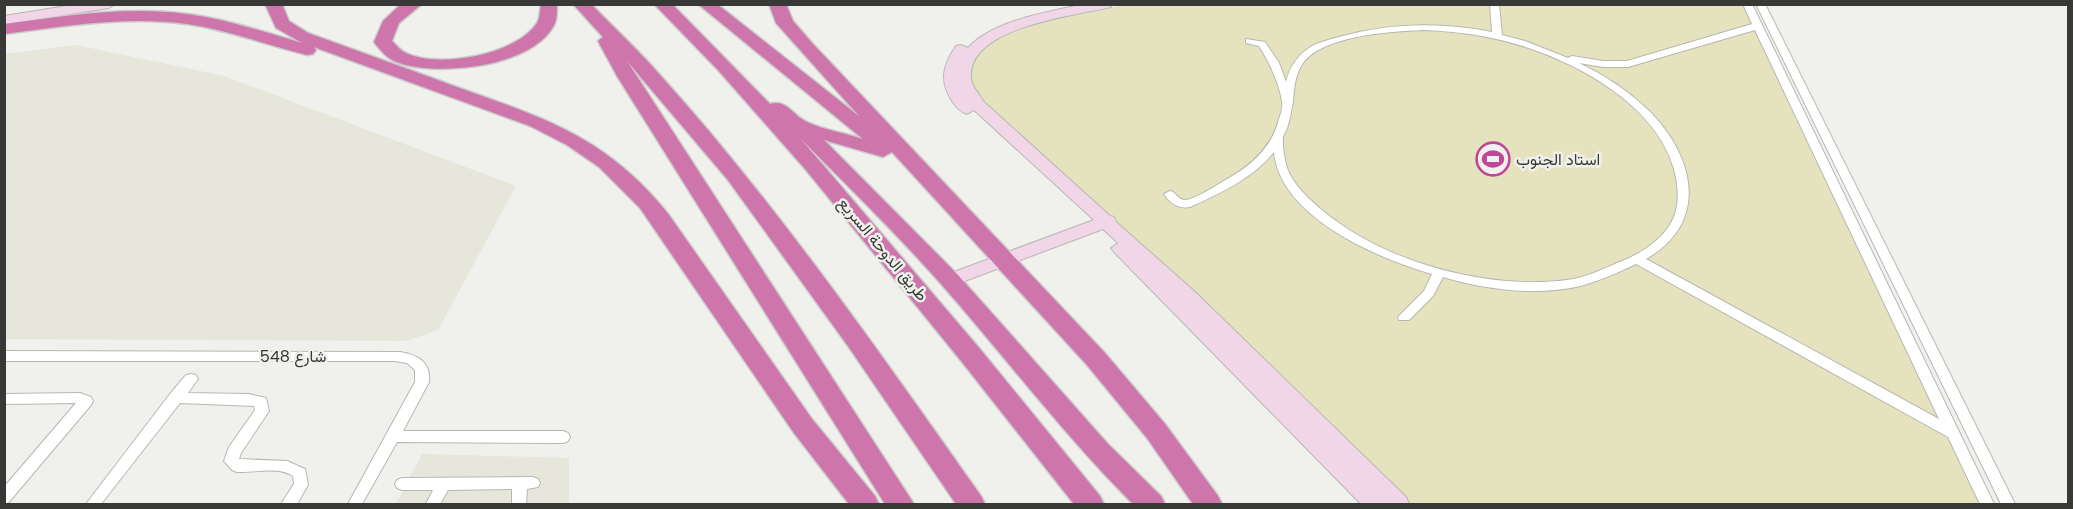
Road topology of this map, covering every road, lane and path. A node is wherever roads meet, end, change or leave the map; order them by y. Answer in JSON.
{"nodes":[{"id":1,"x":51,"y":4,"type":"edge"},
{"id":2,"x":109,"y":4,"type":"edge"},
{"id":3,"x":273,"y":4,"type":"edge"},
{"id":4,"x":414,"y":4,"type":"edge"},
{"id":5,"x":549,"y":4,"type":"edge"},
{"id":6,"x":662,"y":4,"type":"edge"},
{"id":7,"x":706,"y":4,"type":"edge"},
{"id":8,"x":777,"y":4,"type":"edge"},
{"id":9,"x":1079,"y":4,"type":"edge"},
{"id":10,"x":1106,"y":4,"type":"edge"},
{"id":11,"x":1494,"y":4,"type":"edge"},
{"id":12,"x":1747,"y":4,"type":"edge"},
{"id":13,"x":1760,"y":4,"type":"edge"},
{"id":14,"x":4,"y":11,"type":"edge"},
{"id":15,"x":588,"y":12,"type":"edge"},
{"id":16,"x":4,"y":20,"type":"edge"},
{"id":17,"x":1757,"y":26,"type":"junction"},
{"id":18,"x":4,"y":29,"type":"edge"},
{"id":19,"x":1497,"y":35,"type":"junction"},
{"id":20,"x":1249,"y":41,"type":"dead end"},
{"id":21,"x":1556,"y":55,"type":"junction"},
{"id":22,"x":731,"y":71,"type":"junction"},
{"id":23,"x":459,"y":93,"type":"junction"},
{"id":24,"x":1287,"y":101,"type":"junction"},
{"id":25,"x":798,"y":125,"type":"junction"},
{"id":26,"x":1278,"y":138,"type":"junction"},
{"id":27,"x":893,"y":154,"type":"junction"},
{"id":28,"x":1170,"y":194,"type":"dead end"},
{"id":29,"x":962,"y":213,"type":"junction"},
{"id":30,"x":1102,"y":224,"type":"junction"},
{"id":31,"x":1004,"y":260,"type":"junction"},
{"id":32,"x":1638,"y":260,"type":"junction"},
{"id":33,"x":1439,"y":272,"type":"junction"},
{"id":34,"x":950,"y":280,"type":"junction"},
{"id":35,"x":1404,"y":317,"type":"dead end"},
{"id":36,"x":4,"y":356,"type":"edge"},
{"id":37,"x":191,"y":379,"type":"dead end"},
{"id":38,"x":176,"y":398,"type":"junction"},
{"id":39,"x":4,"y":399,"type":"edge"},
{"id":40,"x":1952,"y":433,"type":"junction"},
{"id":41,"x":393,"y":436,"type":"junction"},
{"id":42,"x":563,"y":437,"type":"dead end"},
{"id":43,"x":402,"y":484,"type":"dead end"},
{"id":44,"x":443,"y":484,"type":"junction"},
{"id":45,"x":4,"y":498,"type":"edge"},
{"id":46,"x":93,"y":504,"type":"edge"},
{"id":47,"x":289,"y":504,"type":"edge"},
{"id":48,"x":355,"y":504,"type":"edge"},
{"id":49,"x":433,"y":504,"type":"edge"},
{"id":50,"x":519,"y":504,"type":"edge"},
{"id":51,"x":865,"y":504,"type":"edge"},
{"id":52,"x":900,"y":504,"type":"edge"},
{"id":53,"x":971,"y":504,"type":"edge"},
{"id":54,"x":1090,"y":504,"type":"edge"},
{"id":55,"x":1151,"y":504,"type":"edge"},
{"id":56,"x":1208,"y":504,"type":"edge"},
{"id":57,"x":1375,"y":504,"type":"edge"},
{"id":58,"x":1398,"y":504,"type":"edge"},
{"id":59,"x":1986,"y":504,"type":"edge"},
{"id":60,"x":2008,"y":504,"type":"edge"}],
"edges":[{"from":1,"to":14,"type":"street"},
{"from":2,"to":16,"type":"street"},
{"from":3,"to":23,"type":"highway"},
{"from":4,"to":5,"type":"highway"},
{"from":6,"to":22,"type":"highway","name":"طريق الدوحة السريع"},
{"from":7,"to":27,"type":"highway"},
{"from":8,"to":29,"type":"highway"},
{"from":9,"to":30,"type":"street"},
{"from":10,"to":30,"type":"street"},
{"from":11,"to":19,"type":"street"},
{"from":12,"to":17,"type":"street"},
{"from":13,"to":60,"type":"street"},
{"from":15,"to":52,"type":"highway"},
{"from":15,"to":53,"type":"highway"},
{"from":17,"to":21,"type":"street"},
{"from":17,"to":40,"type":"street"},
{"from":18,"to":23,"type":"highway"},
{"from":19,"to":21,"type":"street"},
{"from":19,"to":24,"type":"street"},
{"from":20,"to":24,"type":"street"},
{"from":21,"to":32,"type":"street"},
{"from":22,"to":25,"type":"highway"},
{"from":22,"to":54,"type":"highway","name":"طريق الدوحة السريع"},
{"from":23,"to":51,"type":"highway"},
{"from":24,"to":26,"type":"street"},
{"from":25,"to":27,"type":"highway"},
{"from":25,"to":34,"type":"highway"},
{"from":26,"to":28,"type":"street"},
{"from":26,"to":33,"type":"street"},
{"from":27,"to":29,"type":"highway"},
{"from":29,"to":31,"type":"highway"},
{"from":30,"to":31,"type":"street"},
{"from":30,"to":57,"type":"street"},
{"from":30,"to":58,"type":"street"},
{"from":31,"to":34,"type":"street"},
{"from":31,"to":56,"type":"highway"},
{"from":32,"to":33,"type":"street"},
{"from":32,"to":40,"type":"street"},
{"from":33,"to":35,"type":"street"},
{"from":34,"to":55,"type":"highway"},
{"from":36,"to":41,"type":"street","name":"شارع 548"},
{"from":37,"to":38,"type":"street"},
{"from":38,"to":46,"type":"street"},
{"from":38,"to":47,"type":"street"},
{"from":39,"to":45,"type":"street"},
{"from":40,"to":59,"type":"street"},
{"from":41,"to":42,"type":"street"},
{"from":41,"to":48,"type":"street","name":"شارع 548"},
{"from":43,"to":44,"type":"street"},
{"from":44,"to":49,"type":"street"},
{"from":44,"to":50,"type":"street"}]}
